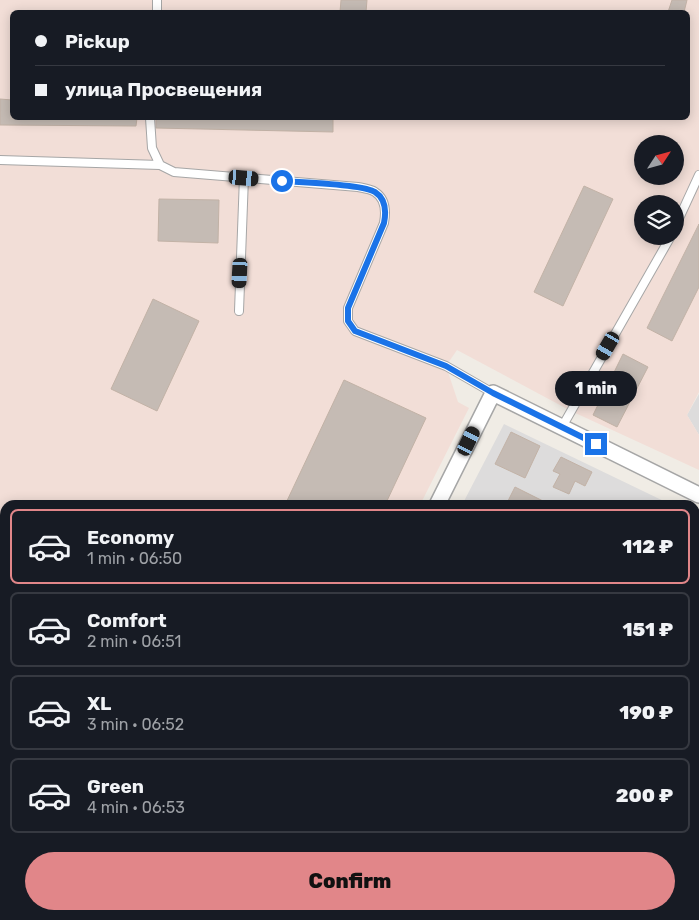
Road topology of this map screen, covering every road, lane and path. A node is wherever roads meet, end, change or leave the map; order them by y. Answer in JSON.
{"nodes":[{"id":1,"x":150,"y":120,"type":"edge"},
{"id":2,"x":0,"y":160,"type":"edge"},
{"id":3,"x":160,"y":165,"type":"junction"},
{"id":4,"x":699,"y":175,"type":"edge"},
{"id":5,"x":244,"y":178,"type":"junction"},
{"id":6,"x":684,"y":208,"type":"edge"},
{"id":7,"x":665,"y":245,"type":"edge"},
{"id":8,"x":239,"y":311,"type":"dead end"},
{"id":9,"x":493,"y":393,"type":"junction"},
{"id":10,"x":562,"y":427,"type":"junction"},
{"id":11,"x":699,"y":495,"type":"edge"},
{"id":12,"x":440,"y":500,"type":"edge"}],
"edges":[{"from":1,"to":3,"type":"lane"},
{"from":2,"to":3,"type":"lane"},
{"from":3,"to":5,"type":"lane"},
{"from":4,"to":6,"type":"lane"},
{"from":5,"to":8,"type":"lane"},
{"from":5,"to":9,"type":"lane"},
{"from":7,"to":10,"type":"lane"},
{"from":9,"to":10,"type":"street"},
{"from":9,"to":12,"type":"street"},
{"from":10,"to":11,"type":"street"}]}
